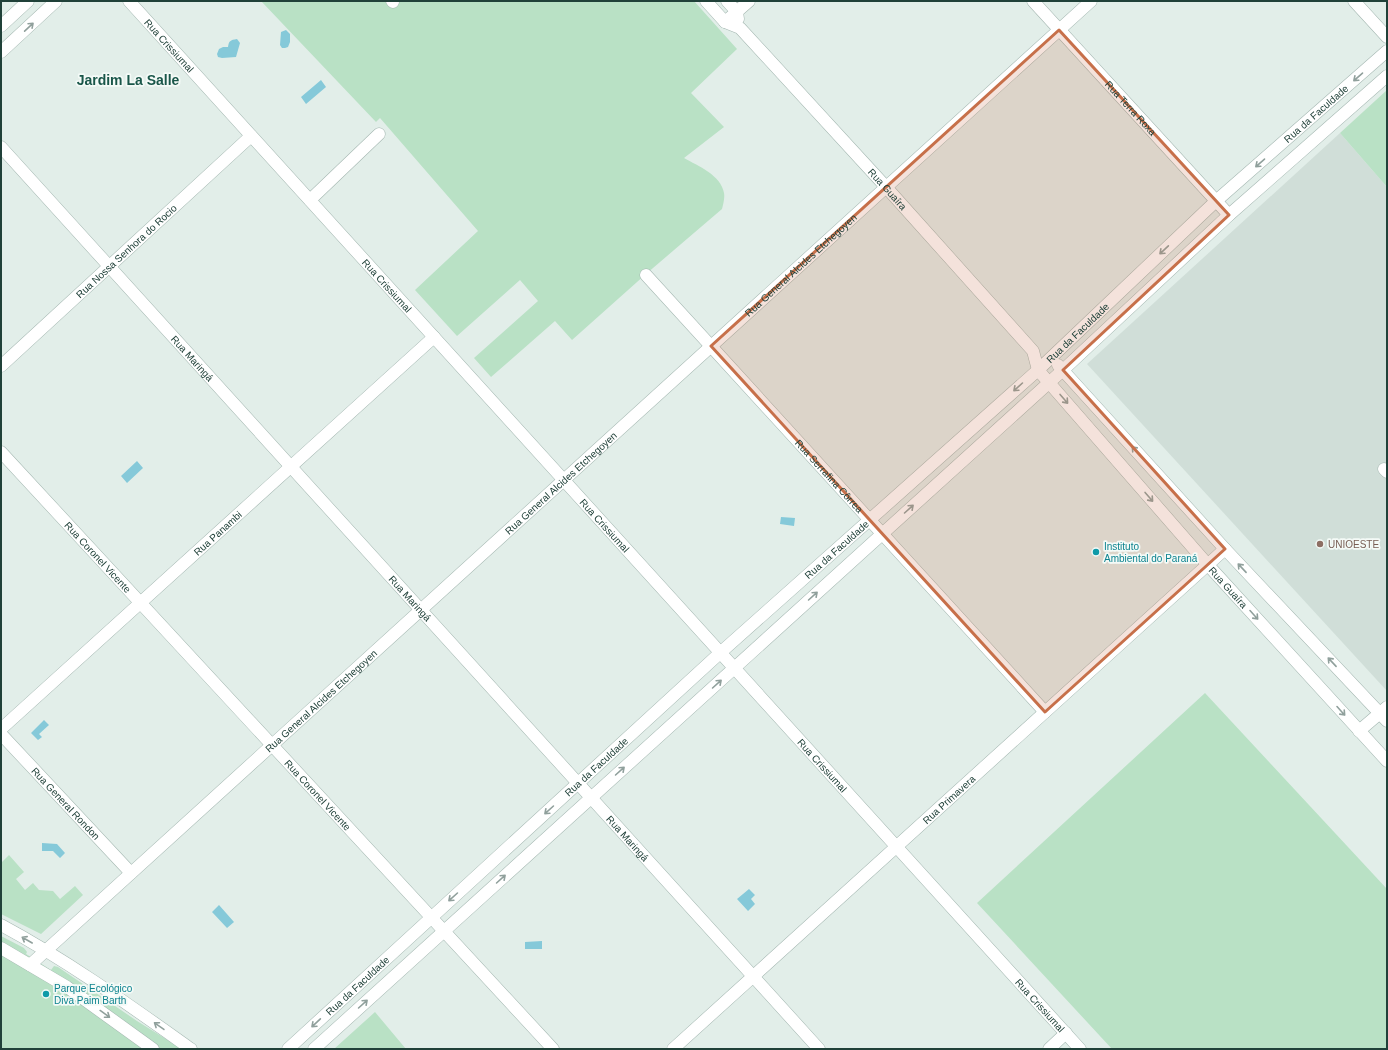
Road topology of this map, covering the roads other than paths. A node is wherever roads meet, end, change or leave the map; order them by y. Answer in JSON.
{"nodes":[{"id":1,"x":28,"y":1,"type":"edge"},
{"id":2,"x":56,"y":1,"type":"edge"},
{"id":3,"x":129,"y":1,"type":"edge"},
{"id":4,"x":706,"y":1,"type":"edge"},
{"id":5,"x":727,"y":1,"type":"edge"},
{"id":6,"x":749,"y":1,"type":"edge"},
{"id":7,"x":1033,"y":1,"type":"edge"},
{"id":8,"x":1091,"y":1,"type":"edge"},
{"id":9,"x":1354,"y":1,"type":"edge"},
{"id":10,"x":737,"y":12,"type":"junction"},
{"id":11,"x":725,"y":22,"type":"junction"},
{"id":12,"x":1,"y":26,"type":"edge"},
{"id":13,"x":740,"y":28,"type":"junction"},
{"id":14,"x":1059,"y":30,"type":"junction"},
{"id":15,"x":1387,"y":37,"type":"edge"},
{"id":16,"x":1387,"y":51,"type":"edge"},
{"id":17,"x":1,"y":52,"type":"edge"},
{"id":18,"x":1387,"y":76,"type":"edge"},
{"id":19,"x":379,"y":134,"type":"dead end"},
{"id":20,"x":251,"y":136,"type":"junction"},
{"id":21,"x":1,"y":147,"type":"edge"},
{"id":22,"x":886,"y":187,"type":"junction"},
{"id":23,"x":310,"y":200,"type":"junction"},
{"id":24,"x":1216,"y":201,"type":"junction"},
{"id":25,"x":1229,"y":216,"type":"junction"},
{"id":26,"x":110,"y":267,"type":"junction"},
{"id":27,"x":646,"y":275,"type":"dead end"},
{"id":28,"x":434,"y":337,"type":"junction"},
{"id":29,"x":711,"y":346,"type":"junction"},
{"id":30,"x":1033,"y":351,"type":"junction"},
{"id":31,"x":1051,"y":358,"type":"junction"},
{"id":32,"x":1,"y":366,"type":"edge"},
{"id":33,"x":1038,"y":370,"type":"junction"},
{"id":34,"x":1063,"y":370,"type":"junction"},
{"id":35,"x":1049,"y":382,"type":"junction"},
{"id":36,"x":1,"y":452,"type":"edge"},
{"id":37,"x":291,"y":466,"type":"junction"},
{"id":38,"x":563,"y":480,"type":"junction"},
{"id":39,"x":869,"y":520,"type":"junction"},
{"id":40,"x":882,"y":534,"type":"junction"},
{"id":41,"x":1225,"y":549,"type":"junction"},
{"id":42,"x":1208,"y":565,"type":"junction"},
{"id":43,"x":140,"y":602,"type":"junction"},
{"id":44,"x":421,"y":609,"type":"junction"},
{"id":45,"x":720,"y":653,"type":"junction"},
{"id":46,"x":734,"y":668,"type":"junction"},
{"id":47,"x":1045,"y":712,"type":"junction"},
{"id":48,"x":1385,"y":714,"type":"edge"},
{"id":49,"x":1,"y":730,"type":"edge"},
{"id":50,"x":1359,"y":731,"type":"junction"},
{"id":51,"x":1,"y":734,"type":"edge"},
{"id":52,"x":272,"y":745,"type":"junction"},
{"id":53,"x":1387,"y":761,"type":"edge"},
{"id":54,"x":578,"y":784,"type":"junction"},
{"id":55,"x":591,"y":797,"type":"junction"},
{"id":56,"x":896,"y":847,"type":"junction"},
{"id":57,"x":131,"y":873,"type":"junction"},
{"id":58,"x":431,"y":916,"type":"junction"},
{"id":59,"x":1,"y":926,"type":"edge"},
{"id":60,"x":444,"y":931,"type":"junction"},
{"id":61,"x":1,"y":948,"type":"edge"},
{"id":62,"x":46,"y":950,"type":"junction"},
{"id":63,"x":30,"y":964,"type":"junction"},
{"id":64,"x":754,"y":976,"type":"junction"},
{"id":65,"x":1066,"y":1033,"type":"junction"},
{"id":66,"x":153,"y":1049,"type":"edge"},
{"id":67,"x":191,"y":1049,"type":"edge"},
{"id":68,"x":288,"y":1049,"type":"edge"},
{"id":69,"x":314,"y":1049,"type":"edge"},
{"id":70,"x":554,"y":1049,"type":"edge"},
{"id":71,"x":673,"y":1049,"type":"edge"},
{"id":72,"x":819,"y":1049,"type":"edge"},
{"id":73,"x":1049,"y":1049,"type":"edge"},
{"id":74,"x":1080,"y":1049,"type":"edge"}],
"edges":[{"from":1,"to":12,"type":"street"},
{"from":17,"to":2,"type":"street","one_way":true},
{"from":3,"to":20,"type":"street","name":"Rua Crissiumal"},
{"from":4,"to":11,"type":"street"},
{"from":5,"to":10,"type":"street"},
{"from":6,"to":10,"type":"street"},
{"from":7,"to":14,"type":"street","name":"Rua Terra Roxa"},
{"from":8,"to":14,"type":"street","name":"Rua General Alcides Etchegoyen"},
{"from":9,"to":15,"type":"street"},
{"from":10,"to":11,"type":"street"},
{"from":10,"to":13,"type":"street"},
{"from":11,"to":13,"type":"street","name":"Rua Guaíra"},
{"from":13,"to":22,"type":"street","name":"Rua Guaíra"},
{"from":14,"to":22,"type":"street","name":"Rua General Alcides Etchegoyen"},
{"from":14,"to":24,"type":"street","name":"Rua Terra Roxa"},
{"from":16,"to":24,"type":"street","name":"Rua da Faculdade","one_way":true},
{"from":18,"to":25,"type":"street","name":"Rua da Faculdade"},
{"from":19,"to":23,"type":"street"},
{"from":20,"to":23,"type":"street","name":"Rua Crissiumal"},
{"from":20,"to":26,"type":"street","name":"Rua Nossa Senhora do Rocio"},
{"from":21,"to":26,"type":"street","name":"Rua Maringá"},
{"from":22,"to":29,"type":"street","name":"Rua General Alcides Etchegoyen"},
{"from":22,"to":30,"type":"street","name":"Rua Guaíra"},
{"from":23,"to":28,"type":"street","name":"Rua Crissiumal"},
{"from":24,"to":25,"type":"street","name":"Rua Terra Roxa"},
{"from":24,"to":31,"type":"street","name":"Rua da Faculdade","one_way":true},
{"from":25,"to":34,"type":"street","name":"Rua da Faculdade"},
{"from":26,"to":32,"type":"street","name":"Rua Nossa Senhora do Rocio"},
{"from":26,"to":37,"type":"street","name":"Rua Maringá"},
{"from":27,"to":29,"type":"street","name":"Rua Serrafina Côrrea"},
{"from":28,"to":37,"type":"street","name":"Rua Panambi"},
{"from":28,"to":38,"type":"street","name":"Rua Crissiumal"},
{"from":29,"to":38,"type":"street","name":"Rua General Alcides Etchegoyen"},
{"from":29,"to":39,"type":"street","name":"Rua Serrafina Côrrea"},
{"from":30,"to":31,"type":"street","name":"Rua Guaíra"},
{"from":30,"to":33,"type":"street","name":"Rua Guaíra"},
{"from":31,"to":33,"type":"street","name":"Rua da Faculdade"},
{"from":31,"to":34,"type":"street","name":"Rua Guaíra"},
{"from":33,"to":35,"type":"street","name":"Rua Guaíra"},
{"from":33,"to":39,"type":"street","name":"Rua da Faculdade","one_way":true},
{"from":34,"to":35,"type":"street","name":"Rua da Faculdade"},
{"from":41,"to":34,"type":"street","name":"Rua Guaíra","one_way":true},
{"from":40,"to":35,"type":"street","name":"Rua da Faculdade","one_way":true},
{"from":35,"to":42,"type":"street","name":"Rua Guaíra","one_way":true},
{"from":36,"to":43,"type":"street","name":"Rua Coronel Vicente"},
{"from":37,"to":43,"type":"street","name":"Rua Panambi"},
{"from":37,"to":44,"type":"street","name":"Rua Maringá"},
{"from":38,"to":44,"type":"street","name":"Rua General Alcides Etchegoyen"},
{"from":38,"to":45,"type":"street","name":"Rua Crissiumal"},
{"from":39,"to":40,"type":"street","name":"Rua Serrafina Côrrea"},
{"from":39,"to":45,"type":"street","name":"Rua da Faculdade"},
{"from":46,"to":40,"type":"street","name":"Rua da Faculdade","one_way":true},
{"from":40,"to":47,"type":"street","name":"Rua Serrafina Côrrea"},
{"from":41,"to":42,"type":"street","name":"Rua Primavera"},
{"from":48,"to":41,"type":"street","name":"Rua Guaíra","one_way":true},
{"from":42,"to":47,"type":"street","name":"Rua Primavera"},
{"from":42,"to":50,"type":"street","name":"Rua Guaíra","one_way":true},
{"from":43,"to":49,"type":"street","name":"Rua Panambi"},
{"from":43,"to":52,"type":"street","name":"Rua Coronel Vicente"},
{"from":44,"to":52,"type":"street","name":"Rua General Alcides Etchegoyen"},
{"from":44,"to":54,"type":"street","name":"Rua Maringá"},
{"from":45,"to":46,"type":"street","name":"Rua Crissiumal"},
{"from":45,"to":54,"type":"street","name":"Rua da Faculdade"},
{"from":55,"to":46,"type":"street","name":"Rua da Faculdade","one_way":true},
{"from":46,"to":56,"type":"street","name":"Rua Crissiumal"},
{"from":47,"to":56,"type":"street","name":"Rua Primavera"},
{"from":48,"to":50,"type":"street"},
{"from":50,"to":53,"type":"street","name":"Rua Guaíra"},
{"from":51,"to":57,"type":"street","name":"Rua General Rondon"},
{"from":52,"to":57,"type":"street","name":"Rua General Alcides Etchegoyen"},
{"from":52,"to":58,"type":"street","name":"Rua Coronel Vicente"},
{"from":54,"to":55,"type":"street","name":"Rua Maringá"},
{"from":54,"to":58,"type":"street","name":"Rua da Faculdade","one_way":true},
{"from":60,"to":55,"type":"street","name":"Rua da Faculdade","one_way":true},
{"from":55,"to":64,"type":"street","name":"Rua Maringá"},
{"from":56,"to":64,"type":"street","name":"Rua Primavera"},
{"from":56,"to":65,"type":"street","name":"Rua Crissiumal"},
{"from":57,"to":62,"type":"street","name":"Rua General Alcides Etchegoyen"},
{"from":58,"to":60,"type":"street","name":"Rua Coronel Vicente"},
{"from":58,"to":68,"type":"street","name":"Rua da Faculdade","one_way":true},
{"from":62,"to":59,"type":"street","one_way":true},
{"from":69,"to":60,"type":"street","name":"Rua da Faculdade","one_way":true},
{"from":60,"to":70,"type":"street","name":"Rua Coronel Vicente"},
{"from":61,"to":63,"type":"street"},
{"from":62,"to":63,"type":"street","name":"Rua General Alcides Etchegoyen"},
{"from":67,"to":62,"type":"street","one_way":true},
{"from":63,"to":66,"type":"street","one_way":true},
{"from":64,"to":71,"type":"street","name":"Rua Primavera"},
{"from":64,"to":72,"type":"street","name":"Rua Maringá"},
{"from":65,"to":73,"type":"street"},
{"from":65,"to":74,"type":"street","name":"Rua Crissiumal"}]}
